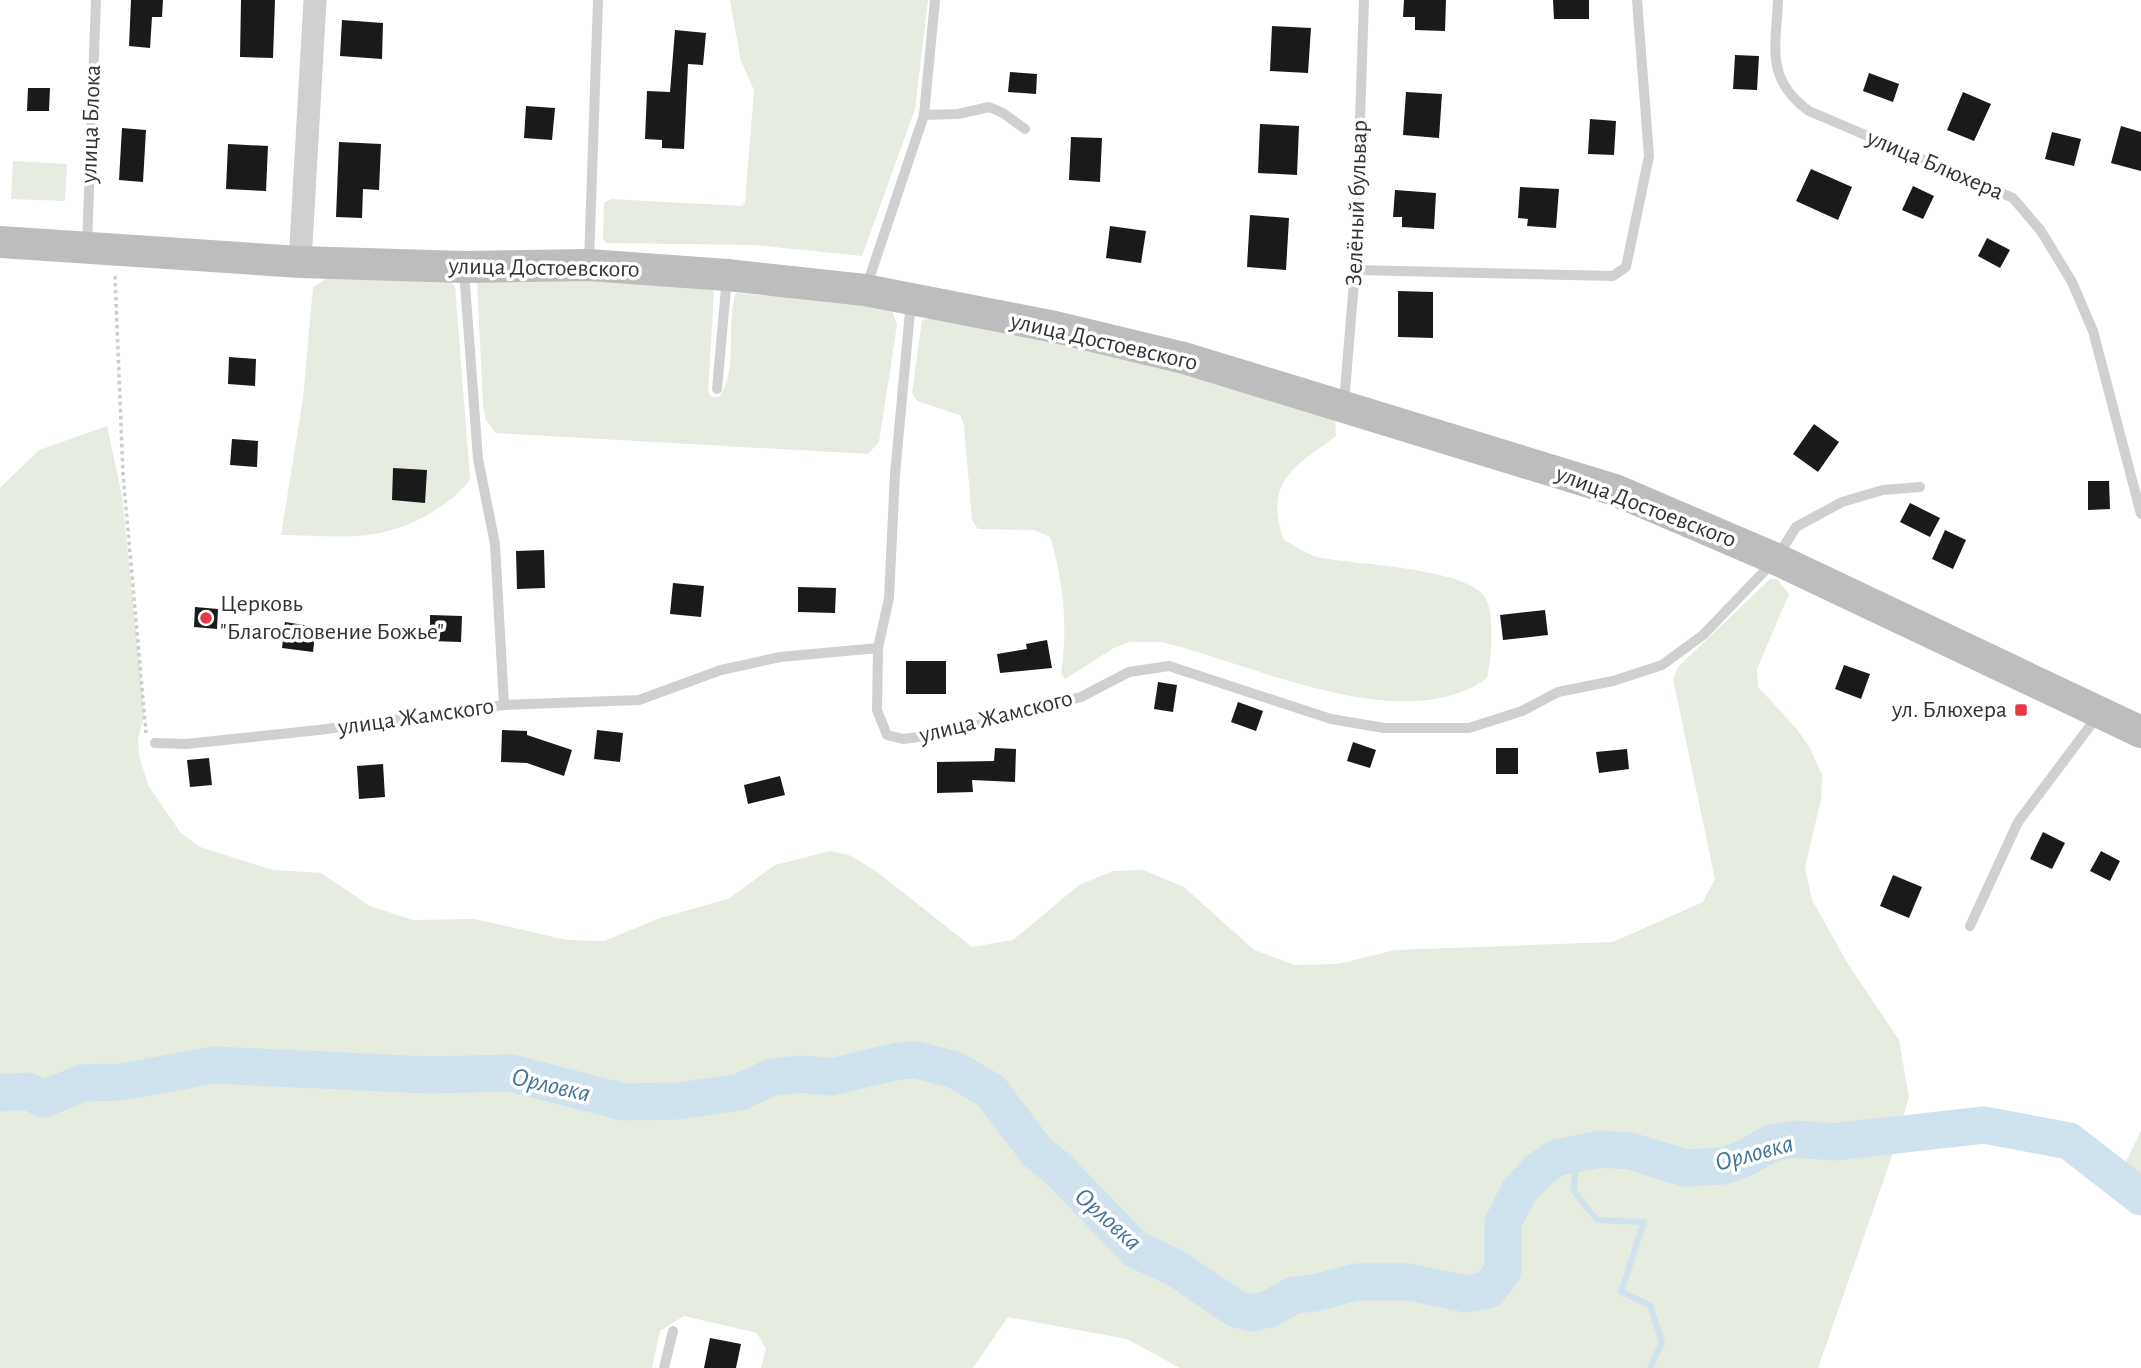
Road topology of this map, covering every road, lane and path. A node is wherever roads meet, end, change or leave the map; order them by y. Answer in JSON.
{"nodes":[{"id":1,"x":96,"y":0,"type":"edge"},
{"id":2,"x":315,"y":0,"type":"edge"},
{"id":3,"x":598,"y":0,"type":"edge"},
{"id":4,"x":936,"y":0,"type":"edge"},
{"id":5,"x":1364,"y":0,"type":"edge"},
{"id":6,"x":1637,"y":0,"type":"edge"},
{"id":7,"x":1777,"y":0,"type":"edge"},
{"id":8,"x":924,"y":115,"type":"junction"},
{"id":9,"x":1025,"y":129,"type":"dead end"},
{"id":10,"x":0,"y":242,"type":"edge"},
{"id":11,"x":101,"y":248,"type":"junction"},
{"id":12,"x":300,"y":262,"type":"junction"},
{"id":13,"x":589,"y":265,"type":"junction"},
{"id":14,"x":464,"y":267,"type":"junction"},
{"id":15,"x":1355,"y":270,"type":"junction"},
{"id":16,"x":727,"y":275,"type":"junction"},
{"id":17,"x":865,"y":290,"type":"junction"},
{"id":18,"x":911,"y":301,"type":"junction"},
{"id":19,"x":717,"y":389,"type":"dead end"},
{"id":20,"x":1343,"y":405,"type":"junction"},
{"id":21,"x":1920,"y":487,"type":"dead end"},
{"id":22,"x":2141,"y":514,"type":"edge"},
{"id":23,"x":1776,"y":559,"type":"junction"},
{"id":24,"x":878,"y":648,"type":"junction"},
{"id":25,"x":504,"y":705,"type":"junction"},
{"id":26,"x":2100,"y":713,"type":"junction"},
{"id":27,"x":2141,"y":733,"type":"edge"},
{"id":28,"x":155,"y":743,"type":"joint"},
{"id":29,"x":1970,"y":926,"type":"dead end"},
{"id":30,"x":673,"y":1331,"type":"dead end"},
{"id":31,"x":664,"y":1368,"type":"edge"}],
"edges":[{"from":1,"to":11,"type":"lane","name":"улица Блока"},
{"from":2,"to":12,"type":"street"},
{"from":3,"to":13,"type":"lane"},
{"from":4,"to":8,"type":"lane"},
{"from":5,"to":15,"type":"lane","name":"Зелёный бульвар"},
{"from":6,"to":15,"type":"lane"},
{"from":7,"to":22,"type":"lane","name":"улица Блюхера"},
{"from":8,"to":9,"type":"lane"},
{"from":8,"to":17,"type":"lane"},
{"from":10,"to":11,"type":"main road","name":"улица Достоевского"},
{"from":11,"to":12,"type":"main road","name":"улица Достоевского"},
{"from":11,"to":28,"type":"path"},
{"from":12,"to":14,"type":"main road","name":"улица Достоевского"},
{"from":13,"to":14,"type":"main road","name":"улица Достоевского"},
{"from":13,"to":16,"type":"main road","name":"улица Достоевского"},
{"from":14,"to":25,"type":"lane"},
{"from":15,"to":20,"type":"lane","name":"Зелёный бульвар"},
{"from":16,"to":17,"type":"main road","name":"улица Достоевского"},
{"from":16,"to":19,"type":"lane"},
{"from":17,"to":18,"type":"main road","name":"улица Достоевского"},
{"from":18,"to":20,"type":"main road","name":"улица Достоевского"},
{"from":18,"to":24,"type":"lane"},
{"from":20,"to":23,"type":"main road","name":"улица Достоевского"},
{"from":21,"to":23,"type":"lane"},
{"from":23,"to":24,"type":"lane","name":"улица Жамского"},
{"from":23,"to":26,"type":"main road","name":"улица Достоевского"},
{"from":24,"to":25,"type":"lane","name":"улица Жамского"},
{"from":25,"to":28,"type":"lane","name":"улица Жамского"},
{"from":26,"to":27,"type":"main road","name":"улица Достоевского"},
{"from":26,"to":29,"type":"lane"},
{"from":30,"to":31,"type":"lane"}]}
